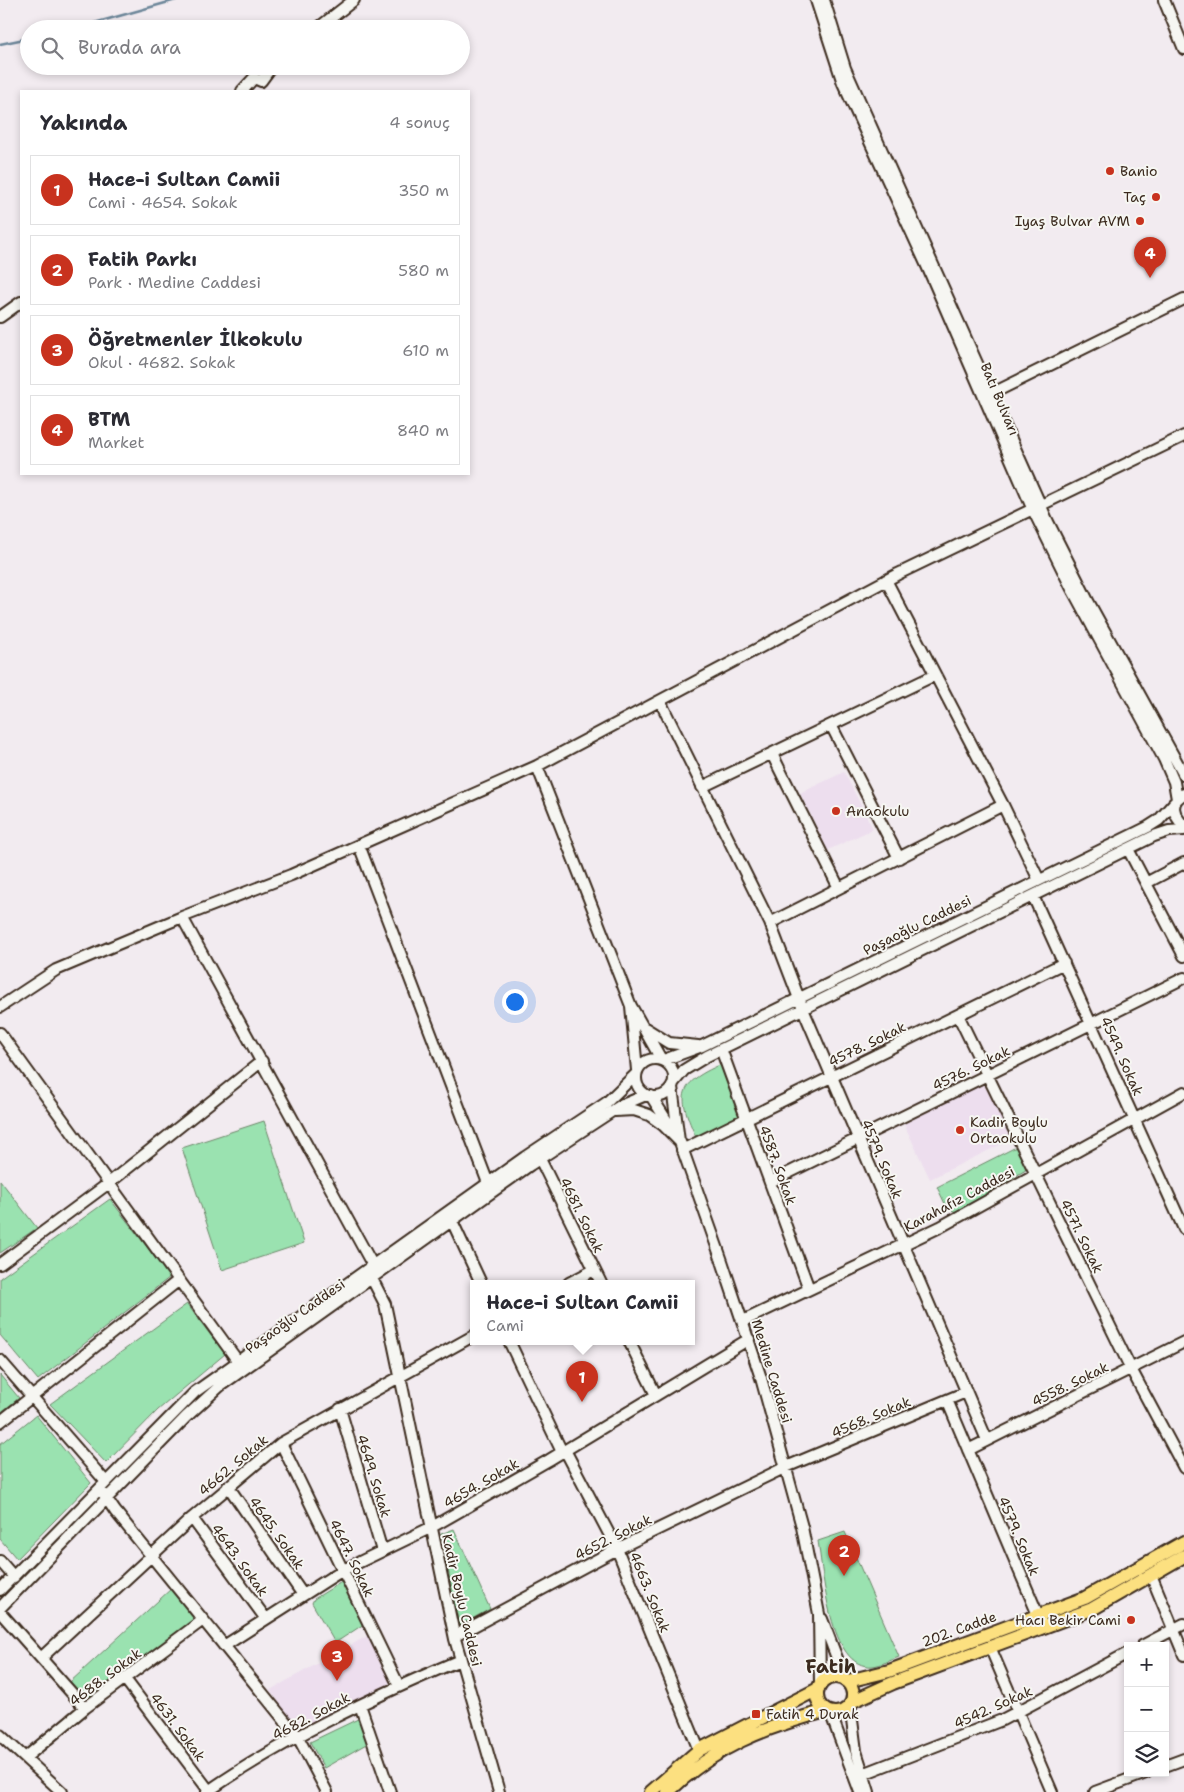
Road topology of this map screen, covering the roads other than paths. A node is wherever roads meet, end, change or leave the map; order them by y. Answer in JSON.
{"nodes":[{"id":1,"x":354,"y":0,"type":"edge"},
{"id":2,"x":816,"y":0,"type":"edge"},
{"id":3,"x":824,"y":0,"type":"edge"},
{"id":4,"x":1164,"y":0,"type":"edge"},
{"id":5,"x":328,"y":20,"type":"edge"},
{"id":6,"x":1184,"y":49,"type":"edge"},
{"id":7,"x":265,"y":75,"type":"edge"},
{"id":8,"x":243,"y":90,"type":"edge"},
{"id":9,"x":1184,"y":299,"type":"edge"},
{"id":10,"x":20,"y":303,"type":"edge"},
{"id":11,"x":0,"y":317,"type":"edge"},
{"id":12,"x":991,"y":394,"type":"junction"},
{"id":13,"x":1184,"y":436,"type":"edge"},
{"id":14,"x":1037,"y":508,"type":"junction"},
{"id":15,"x":886,"y":580,"type":"junction"},
{"id":16,"x":935,"y":675,"type":"junction"},
{"id":17,"x":660,"y":701,"type":"junction"},
{"id":18,"x":831,"y":725,"type":"junction"},
{"id":19,"x":772,"y":754,"type":"junction"},
{"id":20,"x":538,"y":766,"type":"junction"},
{"id":21,"x":1184,"y":775,"type":"edge"},
{"id":22,"x":702,"y":787,"type":"junction"},
{"id":23,"x":1178,"y":799,"type":"edge"},
{"id":24,"x":1003,"y":805,"type":"junction"},
{"id":25,"x":1184,"y":826,"type":"edge"},
{"id":26,"x":1184,"y":830,"type":"edge"},
{"id":27,"x":359,"y":845,"type":"junction"},
{"id":28,"x":1128,"y":849,"type":"junction"},
{"id":29,"x":900,"y":858,"type":"junction"},
{"id":30,"x":1184,"y":862,"type":"edge"},
{"id":31,"x":1039,"y":880,"type":"junction"},
{"id":32,"x":1146,"y":883,"type":"junction"},
{"id":33,"x":839,"y":888,"type":"junction"},
{"id":34,"x":1033,"y":896,"type":"junction"},
{"id":35,"x":182,"y":917,"type":"junction"},
{"id":36,"x":770,"y":923,"type":"junction"},
{"id":37,"x":1184,"y":956,"type":"edge"},
{"id":38,"x":1064,"y":963,"type":"junction"},
{"id":39,"x":1184,"y":978,"type":"edge"},
{"id":40,"x":799,"y":998,"type":"junction"},
{"id":41,"x":631,"y":1006,"type":"junction"},
{"id":42,"x":0,"y":1007,"type":"edge"},
{"id":43,"x":803,"y":1009,"type":"junction"},
{"id":44,"x":958,"y":1015,"type":"junction"},
{"id":45,"x":641,"y":1024,"type":"junction"},
{"id":46,"x":1092,"y":1024,"type":"junction"},
{"id":47,"x":0,"y":1033,"type":"edge"},
{"id":48,"x":702,"y":1046,"type":"junction"},
{"id":49,"x":721,"y":1049,"type":"junction"},
{"id":50,"x":663,"y":1060,"type":"junction"},
{"id":51,"x":262,"y":1061,"type":"junction"},
{"id":52,"x":637,"y":1072,"type":"junction"},
{"id":53,"x":988,"y":1075,"type":"junction"},
{"id":54,"x":832,"y":1077,"type":"junction"},
{"id":55,"x":673,"y":1085,"type":"junction"},
{"id":56,"x":1184,"y":1092,"type":"edge"},
{"id":57,"x":648,"y":1096,"type":"junction"},
{"id":58,"x":611,"y":1112,"type":"junction"},
{"id":59,"x":1134,"y":1118,"type":"junction"},
{"id":60,"x":746,"y":1119,"type":"junction"},
{"id":61,"x":858,"y":1139,"type":"junction"},
{"id":62,"x":681,"y":1146,"type":"junction"},
{"id":63,"x":540,"y":1159,"type":"junction"},
{"id":64,"x":1037,"y":1173,"type":"junction"},
{"id":65,"x":488,"y":1182,"type":"junction"},
{"id":66,"x":770,"y":1182,"type":"junction"},
{"id":67,"x":109,"y":1183,"type":"junction"},
{"id":68,"x":452,"y":1221,"type":"junction"},
{"id":69,"x":1184,"y":1229,"type":"edge"},
{"id":70,"x":903,"y":1244,"type":"junction"},
{"id":71,"x":0,"y":1264,"type":"edge"},
{"id":72,"x":369,"y":1266,"type":"junction"},
{"id":73,"x":594,"y":1270,"type":"junction"},
{"id":74,"x":373,"y":1277,"type":"junction"},
{"id":75,"x":180,"y":1280,"type":"junction"},
{"id":76,"x":480,"y":1280,"type":"edge"},
{"id":77,"x":575,"y":1280,"type":"edge"},
{"id":78,"x":599,"y":1280,"type":"edge"},
{"id":79,"x":809,"y":1290,"type":"junction"},
{"id":80,"x":743,"y":1321,"type":"junction"},
{"id":81,"x":470,"y":1338,"type":"edge"},
{"id":82,"x":749,"y":1339,"type":"junction"},
{"id":83,"x":1184,"y":1342,"type":"edge"},
{"id":84,"x":511,"y":1345,"type":"edge"},
{"id":85,"x":631,"y":1345,"type":"edge"},
{"id":86,"x":0,"y":1360,"type":"edge"},
{"id":87,"x":237,"y":1360,"type":"junction"},
{"id":88,"x":1131,"y":1369,"type":"junction"},
{"id":89,"x":400,"y":1378,"type":"junction"},
{"id":90,"x":966,"y":1392,"type":"junction"},
{"id":91,"x":656,"y":1395,"type":"junction"},
{"id":92,"x":31,"y":1397,"type":"junction"},
{"id":93,"x":947,"y":1400,"type":"junction"},
{"id":94,"x":340,"y":1409,"type":"junction"},
{"id":95,"x":0,"y":1422,"type":"edge"},
{"id":96,"x":987,"y":1440,"type":"junction"},
{"id":97,"x":281,"y":1442,"type":"junction"},
{"id":98,"x":968,"y":1450,"type":"junction"},
{"id":99,"x":564,"y":1451,"type":"junction"},
{"id":100,"x":786,"y":1467,"type":"junction"},
{"id":101,"x":1184,"y":1468,"type":"edge"},
{"id":102,"x":103,"y":1485,"type":"junction"},
{"id":103,"x":228,"y":1486,"type":"junction"},
{"id":104,"x":106,"y":1499,"type":"junction"},
{"id":105,"x":192,"y":1518,"type":"junction"},
{"id":106,"x":432,"y":1527,"type":"junction"},
{"id":107,"x":1184,"y":1542,"type":"edge"},
{"id":108,"x":617,"y":1549,"type":"junction"},
{"id":109,"x":382,"y":1551,"type":"junction"},
{"id":110,"x":151,"y":1556,"type":"junction"},
{"id":111,"x":1184,"y":1556,"type":"edge"},
{"id":112,"x":0,"y":1561,"type":"edge"},
{"id":113,"x":343,"y":1570,"type":"junction"},
{"id":114,"x":1151,"y":1576,"type":"junction"},
{"id":115,"x":14,"y":1577,"type":"junction"},
{"id":116,"x":0,"y":1590,"type":"edge"},
{"id":117,"x":303,"y":1595,"type":"junction"},
{"id":118,"x":0,"y":1608,"type":"edge"},
{"id":119,"x":0,"y":1612,"type":"edge"},
{"id":120,"x":819,"y":1614,"type":"junction"},
{"id":121,"x":266,"y":1619,"type":"junction"},
{"id":122,"x":203,"y":1620,"type":"junction"},
{"id":123,"x":1040,"y":1622,"type":"junction"},
{"id":124,"x":1184,"y":1624,"type":"edge"},
{"id":125,"x":1173,"y":1628,"type":"junction"},
{"id":126,"x":454,"y":1636,"type":"junction"},
{"id":127,"x":1149,"y":1642,"type":"edge"},
{"id":128,"x":224,"y":1646,"type":"junction"},
{"id":129,"x":990,"y":1647,"type":"junction"},
{"id":130,"x":1184,"y":1654,"type":"edge"},
{"id":131,"x":1124,"y":1656,"type":"edge"},
{"id":132,"x":41,"y":1658,"type":"junction"},
{"id":133,"x":460,"y":1660,"type":"junction"},
{"id":134,"x":125,"y":1679,"type":"junction"},
{"id":135,"x":846,"y":1680,"type":"junction"},
{"id":136,"x":399,"y":1686,"type":"junction"},
{"id":137,"x":819,"y":1687,"type":"junction"},
{"id":138,"x":852,"y":1703,"type":"junction"},
{"id":139,"x":360,"y":1705,"type":"junction"},
{"id":140,"x":86,"y":1708,"type":"junction"},
{"id":141,"x":828,"y":1712,"type":"junction"},
{"id":142,"x":1018,"y":1713,"type":"junction"},
{"id":143,"x":0,"y":1735,"type":"edge"},
{"id":144,"x":298,"y":1737,"type":"junction"},
{"id":145,"x":699,"y":1750,"type":"junction"},
{"id":146,"x":25,"y":1758,"type":"junction"},
{"id":147,"x":1184,"y":1759,"type":"edge"},
{"id":148,"x":1169,"y":1765,"type":"edge"},
{"id":149,"x":863,"y":1774,"type":"junction"},
{"id":150,"x":1135,"y":1777,"type":"edge"},
{"id":151,"x":670,"y":1787,"type":"edge"},
{"id":152,"x":208,"y":1791,"type":"edge"},
{"id":153,"x":62,"y":1792,"type":"edge"},
{"id":154,"x":327,"y":1792,"type":"edge"},
{"id":155,"x":390,"y":1792,"type":"edge"},
{"id":156,"x":499,"y":1792,"type":"edge"},
{"id":157,"x":651,"y":1792,"type":"edge"},
{"id":158,"x":860,"y":1792,"type":"edge"},
{"id":159,"x":869,"y":1792,"type":"edge"},
{"id":160,"x":1052,"y":1792,"type":"edge"},
{"id":161,"x":1095,"y":1792,"type":"edge"}],
"edges":[{"from":1,"to":5,"type":"street"},
{"from":2,"to":14,"type":"street","name":"Batı Bulvarı"},
{"from":3,"to":12,"type":"street","name":"Batı Bulvarı"},
{"from":4,"to":6,"type":"street"},
{"from":7,"to":8,"type":"street"},
{"from":9,"to":12,"type":"street"},
{"from":10,"to":11,"type":"street"},
{"from":12,"to":14,"type":"street","name":"Batı Bulvarı"},
{"from":13,"to":14,"type":"street"},
{"from":14,"to":15,"type":"street"},
{"from":14,"to":21,"type":"street","name":"Batı Bulvarı"},
{"from":14,"to":23,"type":"street","name":"Batı Bulvarı"},
{"from":15,"to":16,"type":"street"},
{"from":15,"to":17,"type":"street"},
{"from":16,"to":18,"type":"street"},
{"from":16,"to":24,"type":"street"},
{"from":17,"to":20,"type":"street"},
{"from":17,"to":22,"type":"street","name":"4579. Sokak"},
{"from":18,"to":19,"type":"street"},
{"from":18,"to":29,"type":"street"},
{"from":19,"to":22,"type":"street"},
{"from":19,"to":33,"type":"street"},
{"from":20,"to":27,"type":"street"},
{"from":20,"to":41,"type":"street"},
{"from":22,"to":36,"type":"street","name":"4579. Sokak"},
{"from":23,"to":25,"type":"street","name":"Batı Bulvarı"},
{"from":23,"to":31,"type":"street","name":"Paşaoğlu Caddesi"},
{"from":24,"to":29,"type":"street"},
{"from":24,"to":31,"type":"street"},
{"from":26,"to":28,"type":"street","name":"Paşaoğlu Caddesi"},
{"from":27,"to":35,"type":"street"},
{"from":27,"to":65,"type":"street"},
{"from":28,"to":32,"type":"street"},
{"from":28,"to":34,"type":"street","name":"Paşaoğlu Caddesi"},
{"from":29,"to":33,"type":"street"},
{"from":30,"to":32,"type":"street"},
{"from":31,"to":40,"type":"street","name":"Paşaoğlu Caddesi"},
{"from":32,"to":37,"type":"street"},
{"from":33,"to":36,"type":"street"},
{"from":34,"to":38,"type":"street","name":"4549. Sokak"},
{"from":34,"to":43,"type":"street","name":"Paşaoğlu Caddesi"},
{"from":35,"to":42,"type":"street"},
{"from":35,"to":51,"type":"street","name":"Kadir Boylu Caddesi"},
{"from":36,"to":40,"type":"street","name":"4579. Sokak"},
{"from":38,"to":44,"type":"street","name":"4578. Sokak"},
{"from":38,"to":46,"type":"street","name":"4549. Sokak"},
{"from":39,"to":46,"type":"street","name":"4576. Sokak"},
{"from":40,"to":43,"type":"street","name":"4579. Sokak"},
{"from":40,"to":48,"type":"street","name":"Paşaoğlu Caddesi"},
{"from":41,"to":45,"type":"street"},
{"from":41,"to":52,"type":"street"},
{"from":43,"to":49,"type":"street","name":"Paşaoğlu Caddesi"},
{"from":43,"to":54,"type":"street","name":"4579. Sokak"},
{"from":44,"to":53,"type":"street","name":"4571. Sokak"},
{"from":44,"to":54,"type":"street","name":"4578. Sokak"},
{"from":45,"to":48,"type":"street"},
{"from":45,"to":50,"type":"street"},
{"from":46,"to":53,"type":"street","name":"4576. Sokak"},
{"from":46,"to":59,"type":"street","name":"4549. Sokak"},
{"from":47,"to":67,"type":"street"},
{"from":48,"to":50,"type":"street","name":"Paşaoğlu Caddesi"},
{"from":49,"to":55,"type":"street","name":"Paşaoğlu Caddesi"},
{"from":49,"to":60,"type":"street","name":"4587. Sokak"},
{"from":50,"to":52,"type":"street"},
{"from":50,"to":55,"type":"street"},
{"from":51,"to":67,"type":"street"},
{"from":51,"to":72,"type":"street","name":"Kadir Boylu Caddesi"},
{"from":52,"to":57,"type":"street"},
{"from":52,"to":65,"type":"street","name":"Paşaoğlu Caddesi"},
{"from":53,"to":61,"type":"street","name":"4576. Sokak"},
{"from":53,"to":64,"type":"street","name":"4571. Sokak"},
{"from":54,"to":60,"type":"street","name":"4578. Sokak"},
{"from":54,"to":61,"type":"street","name":"4579. Sokak"},
{"from":55,"to":57,"type":"street"},
{"from":55,"to":62,"type":"street","name":"Medine Caddesi"},
{"from":56,"to":59,"type":"street","name":"Karahafız Caddesi"},
{"from":57,"to":58,"type":"street","name":"Paşaoğlu Caddesi"},
{"from":57,"to":62,"type":"street","name":"Medine Caddesi"},
{"from":58,"to":62,"type":"street"},
{"from":58,"to":63,"type":"street","name":"Paşaoğlu Caddesi"},
{"from":59,"to":64,"type":"street","name":"Karahafız Caddesi"},
{"from":59,"to":69,"type":"street","name":"4549. Sokak"},
{"from":60,"to":62,"type":"street","name":"4578. Sokak"},
{"from":60,"to":66,"type":"street","name":"4587. Sokak"},
{"from":61,"to":66,"type":"street","name":"4576. Sokak"},
{"from":61,"to":70,"type":"street","name":"4579. Sokak"},
{"from":62,"to":80,"type":"street","name":"Medine Caddesi"},
{"from":63,"to":68,"type":"street","name":"Paşaoğlu Caddesi"},
{"from":63,"to":73,"type":"street","name":"4681. Sokak"},
{"from":64,"to":70,"type":"street","name":"Karahafız Caddesi"},
{"from":64,"to":88,"type":"street","name":"4571. Sokak"},
{"from":65,"to":72,"type":"street","name":"Paşaoğlu Caddesi"},
{"from":66,"to":79,"type":"street","name":"4587. Sokak"},
{"from":67,"to":71,"type":"street"},
{"from":67,"to":75,"type":"street"},
{"from":68,"to":74,"type":"street","name":"Paşaoğlu Caddesi"},
{"from":68,"to":76,"type":"street"},
{"from":70,"to":79,"type":"street","name":"Karahafız Caddesi"},
{"from":70,"to":90,"type":"street","name":"4579. Sokak"},
{"from":72,"to":74,"type":"street","name":"Kadir Boylu Caddesi"},
{"from":72,"to":87,"type":"street","name":"Paşaoğlu Caddesi"},
{"from":73,"to":77,"type":"street"},
{"from":73,"to":78,"type":"street","name":"4681. Sokak"},
{"from":74,"to":89,"type":"street","name":"Kadir Boylu Caddesi"},
{"from":74,"to":104,"type":"street","name":"Paşaoğlu Caddesi"},
{"from":75,"to":87,"type":"street"},
{"from":75,"to":92,"type":"street"},
{"from":79,"to":80,"type":"street","name":"Karahafız Caddesi"},
{"from":80,"to":82,"type":"street","name":"Medine Caddesi"},
{"from":81,"to":89,"type":"street","name":"4662. Sokak"},
{"from":82,"to":91,"type":"street","name":"4654. Sokak"},
{"from":82,"to":100,"type":"street","name":"Medine Caddesi"},
{"from":83,"to":88,"type":"street","name":"4558. Sokak"},
{"from":84,"to":99,"type":"street","name":"4663. Sokak"},
{"from":85,"to":91,"type":"street"},
{"from":86,"to":92,"type":"street"},
{"from":87,"to":102,"type":"street","name":"Paşaoğlu Caddesi"},
{"from":88,"to":96,"type":"street","name":"4558. Sokak"},
{"from":88,"to":101,"type":"street","name":"4571. Sokak"},
{"from":89,"to":94,"type":"street","name":"4662. Sokak"},
{"from":89,"to":106,"type":"street","name":"Kadir Boylu Caddesi"},
{"from":90,"to":93,"type":"street","name":"4568. Sokak"},
{"from":90,"to":96,"type":"street","name":"4579. Sokak"},
{"from":91,"to":99,"type":"street","name":"4654. Sokak"},
{"from":92,"to":95,"type":"street"},
{"from":92,"to":102,"type":"street"},
{"from":93,"to":98,"type":"street","name":"4579. Sokak"},
{"from":93,"to":100,"type":"street","name":"4568. Sokak"},
{"from":94,"to":97,"type":"street","name":"4662. Sokak"},
{"from":94,"to":109,"type":"street","name":"4649. Sokak"},
{"from":96,"to":98,"type":"street","name":"4558. Sokak"},
{"from":97,"to":103,"type":"street","name":"4662. Sokak"},
{"from":97,"to":113,"type":"street","name":"4647. Sokak"},
{"from":98,"to":123,"type":"street","name":"4579. Sokak"},
{"from":99,"to":106,"type":"street","name":"4654. Sokak"},
{"from":99,"to":108,"type":"street","name":"4663. Sokak"},
{"from":100,"to":108,"type":"street","name":"4652. Sokak"},
{"from":100,"to":120,"type":"street","name":"Medine Caddesi"},
{"from":102,"to":104,"type":"street"},
{"from":102,"to":115,"type":"street","name":"Paşaoğlu Caddesi"},
{"from":103,"to":105,"type":"street","name":"4662. Sokak"},
{"from":103,"to":117,"type":"street","name":"4645. Sokak"},
{"from":104,"to":110,"type":"street"},
{"from":104,"to":118,"type":"street","name":"Paşaoğlu Caddesi"},
{"from":105,"to":110,"type":"street","name":"4662. Sokak"},
{"from":105,"to":121,"type":"street","name":"4643. Sokak"},
{"from":106,"to":109,"type":"street","name":"4654. Sokak"},
{"from":106,"to":126,"type":"street","name":"Kadir Boylu Caddesi"},
{"from":107,"to":123,"type":"main road","name":"202. Cadde"},
{"from":108,"to":126,"type":"street","name":"4652. Sokak"},
{"from":108,"to":145,"type":"street","name":"4663. Sokak"},
{"from":109,"to":113,"type":"street","name":"4654. Sokak"},
{"from":110,"to":122,"type":"street"},
{"from":110,"to":132,"type":"street","name":"4662. Sokak"},
{"from":111,"to":114,"type":"main road","name":"202. Cadde"},
{"from":112,"to":115,"type":"street"},
{"from":113,"to":117,"type":"street","name":"4654. Sokak"},
{"from":113,"to":136,"type":"street","name":"4647. Sokak"},
{"from":114,"to":123,"type":"main road","name":"202. Cadde"},
{"from":114,"to":125,"type":"street"},
{"from":115,"to":116,"type":"street","name":"Paşaoğlu Caddesi"},
{"from":117,"to":121,"type":"street","name":"4654. Sokak"},
{"from":119,"to":132,"type":"street"},
{"from":120,"to":135,"type":"street","name":"Medine Caddesi"},
{"from":120,"to":137,"type":"street","name":"Medine Caddesi"},
{"from":121,"to":128,"type":"street","name":"4654. Sokak"},
{"from":122,"to":128,"type":"street"},
{"from":122,"to":134,"type":"street","name":"4688. Sokak"},
{"from":123,"to":129,"type":"main road","name":"202. Cadde"},
{"from":123,"to":135,"type":"main road","name":"202. Cadde"},
{"from":124,"to":125,"type":"street"},
{"from":125,"to":127,"type":"street"},
{"from":125,"to":130,"type":"street"},
{"from":126,"to":133,"type":"street","name":"Kadir Boylu Caddesi"},
{"from":128,"to":144,"type":"street"},
{"from":129,"to":138,"type":"main road","name":"202. Cadde"},
{"from":129,"to":142,"type":"street"},
{"from":131,"to":142,"type":"street","name":"4542. Sokak"},
{"from":132,"to":140,"type":"street"},
{"from":133,"to":136,"type":"street","name":"4682. Sokak"},
{"from":133,"to":156,"type":"street","name":"Kadir Boylu Caddesi"},
{"from":134,"to":140,"type":"street","name":"4688. Sokak"},
{"from":134,"to":152,"type":"street","name":"4631. Sokak"},
{"from":135,"to":137,"type":"main road"},
{"from":135,"to":138,"type":"main road"},
{"from":136,"to":139,"type":"street","name":"4682. Sokak"},
{"from":137,"to":141,"type":"main road"},
{"from":137,"to":145,"type":"main road"},
{"from":138,"to":141,"type":"main road"},
{"from":138,"to":149,"type":"street"},
{"from":139,"to":144,"type":"street","name":"4682. Sokak"},
{"from":139,"to":155,"type":"street"},
{"from":140,"to":146,"type":"street","name":"4688. Sokak"},
{"from":141,"to":151,"type":"main road"},
{"from":141,"to":158,"type":"street"},
{"from":142,"to":149,"type":"street","name":"4542. Sokak"},
{"from":142,"to":160,"type":"street"},
{"from":143,"to":146,"type":"street"},
{"from":144,"to":152,"type":"street","name":"4682. Sokak"},
{"from":144,"to":154,"type":"street"},
{"from":145,"to":151,"type":"main road"},
{"from":146,"to":153,"type":"street"},
{"from":147,"to":148,"type":"street"},
{"from":149,"to":159,"type":"street"},
{"from":150,"to":161,"type":"street"},
{"from":151,"to":157,"type":"main road"}]}
